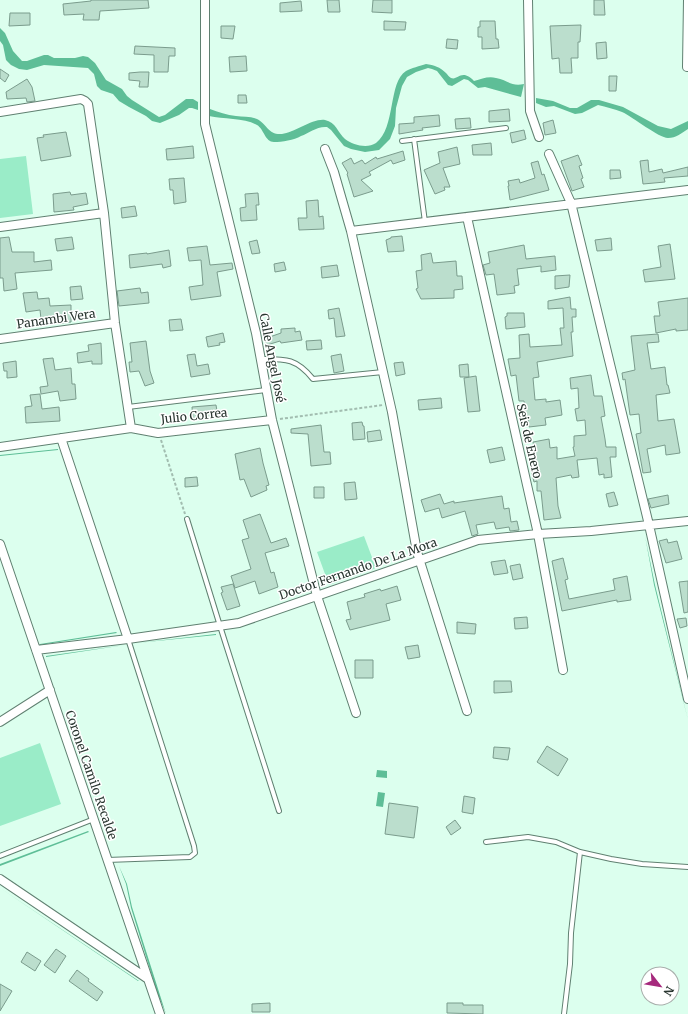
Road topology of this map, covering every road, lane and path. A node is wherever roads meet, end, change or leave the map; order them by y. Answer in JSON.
{"nodes":[{"id":1,"x":205,"y":0,"type":"edge"},
{"id":2,"x":528,"y":0,"type":"edge"},
{"id":3,"x":688,"y":0,"type":"edge"},
{"id":4,"x":687,"y":67,"type":"dead end"},
{"id":5,"x":0,"y":112,"type":"edge"},
{"id":6,"x":506,"y":128,"type":"dead end"},
{"id":7,"x":539,"y":137,"type":"dead end"},
{"id":8,"x":414,"y":139,"type":"junction"},
{"id":9,"x":402,"y":141,"type":"dead end"},
{"id":10,"x":325,"y":149,"type":"dead end"},
{"id":11,"x":549,"y":154,"type":"dead end"},
{"id":12,"x":688,"y":190,"type":"edge"},
{"id":13,"x":572,"y":203,"type":"junction"},
{"id":14,"x":104,"y":213,"type":"junction"},
{"id":15,"x":467,"y":218,"type":"junction"},
{"id":16,"x":425,"y":222,"type":"junction"},
{"id":17,"x":0,"y":227,"type":"edge"},
{"id":18,"x":351,"y":231,"type":"junction"},
{"id":19,"x":115,"y":323,"type":"junction"},
{"id":20,"x":0,"y":339,"type":"edge"},
{"id":21,"x":261,"y":359,"type":"junction"},
{"id":22,"x":383,"y":372,"type":"junction"},
{"id":23,"x":266,"y":390,"type":"junction"},
{"id":24,"x":390,"y":404,"type":"junction"},
{"id":25,"x":128,"y":407,"type":"junction"},
{"id":26,"x":272,"y":420,"type":"junction"},
{"id":27,"x":131,"y":428,"type":"junction"},
{"id":28,"x":158,"y":433,"type":"junction"},
{"id":29,"x":61,"y":438,"type":"junction"},
{"id":30,"x":0,"y":447,"type":"edge"},
{"id":31,"x":187,"y":519,"type":"joint"},
{"id":32,"x":688,"y":521,"type":"edge"},
{"id":33,"x":648,"y":525,"type":"junction"},
{"id":34,"x":538,"y":534,"type":"junction"},
{"id":35,"x":0,"y":544,"type":"edge"},
{"id":36,"x":420,"y":560,"type":"junction"},
{"id":37,"x":317,"y":596,"type":"junction"},
{"id":38,"x":220,"y":626,"type":"junction"},
{"id":39,"x":128,"y":639,"type":"junction"},
{"id":40,"x":36,"y":650,"type":"junction"},
{"id":41,"x":563,"y":670,"type":"dead end"},
{"id":42,"x":50,"y":690,"type":"junction"},
{"id":43,"x":688,"y":700,"type":"edge"},
{"id":44,"x":467,"y":711,"type":"dead end"},
{"id":45,"x":356,"y":713,"type":"dead end"},
{"id":46,"x":0,"y":722,"type":"edge"},
{"id":47,"x":279,"y":811,"type":"dead end"},
{"id":48,"x":94,"y":819,"type":"junction"},
{"id":49,"x":486,"y":842,"type":"dead end"},
{"id":50,"x":580,"y":852,"type":"junction"},
{"id":51,"x":0,"y":856,"type":"edge"},
{"id":52,"x":107,"y":860,"type":"junction"},
{"id":53,"x":688,"y":867,"type":"edge"},
{"id":54,"x":0,"y":879,"type":"edge"},
{"id":55,"x":148,"y":979,"type":"junction"},
{"id":56,"x":160,"y":1014,"type":"edge"},
{"id":57,"x":564,"y":1014,"type":"edge"}],
"edges":[{"from":1,"to":21,"type":"street","name":"Calle Angel José"},
{"from":2,"to":7,"type":"street"},
{"from":3,"to":4,"type":"street"},
{"from":5,"to":14,"type":"street"},
{"from":6,"to":8,"type":"lane"},
{"from":8,"to":9,"type":"lane"},
{"from":8,"to":16,"type":"lane"},
{"from":10,"to":18,"type":"street"},
{"from":11,"to":13,"type":"street"},
{"from":12,"to":13,"type":"street"},
{"from":13,"to":15,"type":"street"},
{"from":13,"to":33,"type":"street"},
{"from":14,"to":17,"type":"street"},
{"from":14,"to":19,"type":"street"},
{"from":15,"to":16,"type":"street"},
{"from":15,"to":34,"type":"street","name":"Seis de Enero"},
{"from":16,"to":18,"type":"street"},
{"from":18,"to":22,"type":"street"},
{"from":19,"to":20,"type":"street","name":"Panambi Vera"},
{"from":19,"to":25,"type":"street"},
{"from":21,"to":22,"type":"lane"},
{"from":21,"to":23,"type":"street","name":"Calle Angel José"},
{"from":22,"to":24,"type":"street"},
{"from":23,"to":25,"type":"lane"},
{"from":23,"to":26,"type":"street","name":"Calle Angel José"},
{"from":24,"to":26,"type":"path"},
{"from":24,"to":36,"type":"street"},
{"from":25,"to":27,"type":"street"},
{"from":26,"to":28,"type":"street","name":"Julio Correa"},
{"from":26,"to":37,"type":"street","name":"Calle Angel José"},
{"from":27,"to":28,"type":"street","name":"Julio Correa"},
{"from":27,"to":29,"type":"street","name":"Julio Correa"},
{"from":28,"to":31,"type":"path"},
{"from":29,"to":30,"type":"street","name":"Julio Correa"},
{"from":29,"to":39,"type":"street"},
{"from":31,"to":38,"type":"lane"},
{"from":32,"to":33,"type":"street","name":"Doctor Fernando De La Mora"},
{"from":33,"to":34,"type":"street","name":"Doctor Fernando De La Mora"},
{"from":33,"to":43,"type":"street"},
{"from":34,"to":36,"type":"street","name":"Doctor Fernando De La Mora"},
{"from":34,"to":41,"type":"street","name":"Seis de Enero"},
{"from":35,"to":40,"type":"street","name":"Coronel Camilo Recalde"},
{"from":36,"to":37,"type":"street","name":"Doctor Fernando De La Mora"},
{"from":36,"to":44,"type":"street"},
{"from":37,"to":38,"type":"street","name":"Doctor Fernando De La Mora"},
{"from":37,"to":45,"type":"street","name":"Calle Angel José"},
{"from":38,"to":39,"type":"street","name":"Doctor Fernando De La Mora"},
{"from":38,"to":47,"type":"lane"},
{"from":39,"to":40,"type":"street","name":"Doctor Fernando De La Mora"},
{"from":39,"to":52,"type":"lane"},
{"from":40,"to":42,"type":"street","name":"Coronel Camilo Recalde"},
{"from":42,"to":46,"type":"street"},
{"from":42,"to":48,"type":"street","name":"Coronel Camilo Recalde"},
{"from":48,"to":51,"type":"lane"},
{"from":48,"to":52,"type":"street","name":"Coronel Camilo Recalde"},
{"from":49,"to":50,"type":"lane"},
{"from":50,"to":53,"type":"lane"},
{"from":50,"to":57,"type":"lane"},
{"from":52,"to":55,"type":"street","name":"Coronel Camilo Recalde"},
{"from":54,"to":55,"type":"street"},
{"from":55,"to":56,"type":"street","name":"Coronel Camilo Recalde"}]}
